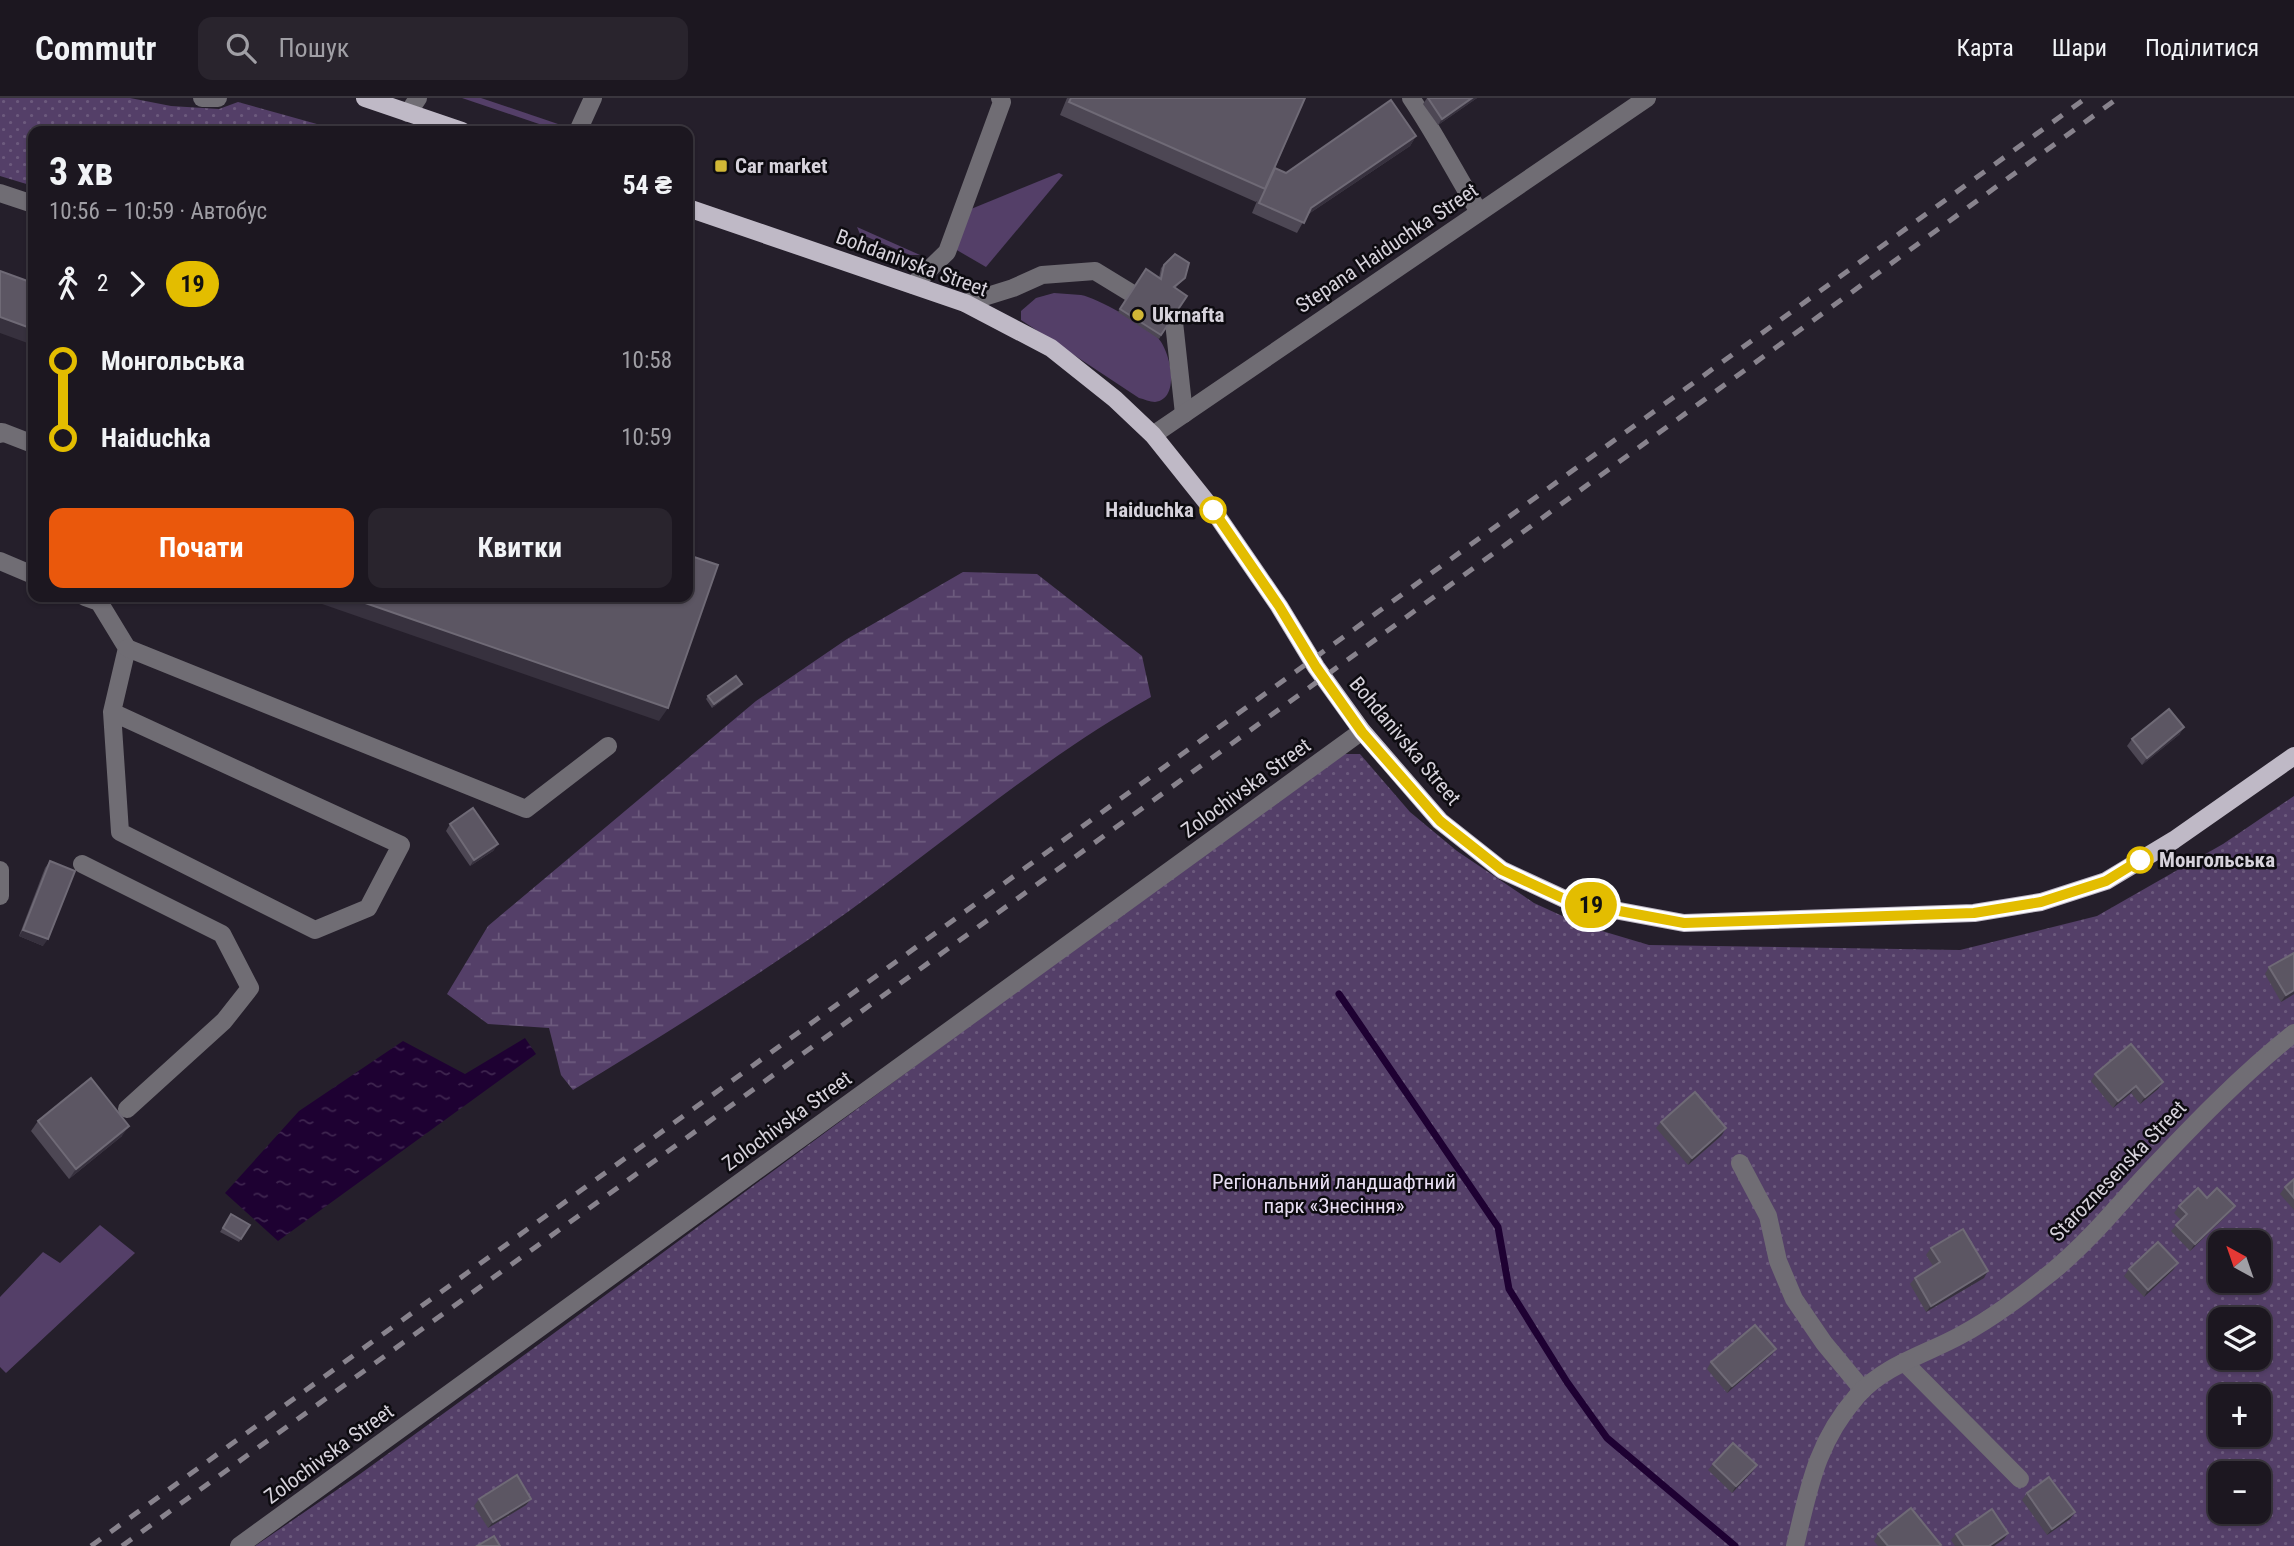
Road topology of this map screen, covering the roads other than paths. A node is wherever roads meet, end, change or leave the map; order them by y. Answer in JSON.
{"nodes":[{"id":1,"x":202,"y":98,"type":"edge"},
{"id":2,"x":218,"y":98,"type":"edge"},
{"id":3,"x":365,"y":98,"type":"edge"},
{"id":4,"x":593,"y":98,"type":"edge"},
{"id":5,"x":1000,"y":98,"type":"edge"},
{"id":6,"x":1411,"y":98,"type":"edge"},
{"id":7,"x":1647,"y":98,"type":"edge"},
{"id":8,"x":413,"y":105,"type":"edge"},
{"id":9,"x":453,"y":126,"type":"edge"},
{"id":10,"x":580,"y":126,"type":"edge"},
{"id":11,"x":0,"y":193,"type":"edge"},
{"id":12,"x":28,"y":202,"type":"edge"},
{"id":13,"x":693,"y":210,"type":"edge"},
{"id":14,"x":1479,"y":212,"type":"junction"},
{"id":15,"x":913,"y":285,"type":"junction"},
{"id":16,"x":1131,"y":293,"type":"edge"},
{"id":17,"x":965,"y":303,"type":"junction"},
{"id":18,"x":1171,"y":320,"type":"edge"},
{"id":19,"x":1184,"y":414,"type":"junction"},
{"id":20,"x":0,"y":433,"type":"edge"},
{"id":21,"x":1153,"y":435,"type":"junction"},
{"id":22,"x":28,"y":442,"type":"edge"},
{"id":23,"x":0,"y":561,"type":"edge"},
{"id":24,"x":28,"y":573,"type":"edge"},
{"id":25,"x":97,"y":602,"type":"edge"},
{"id":26,"x":127,"y":648,"type":"junction"},
{"id":27,"x":112,"y":712,"type":"junction"},
{"id":28,"x":1362,"y":732,"type":"junction"},
{"id":29,"x":608,"y":746,"type":"dead end"},
{"id":30,"x":2294,"y":756,"type":"edge"},
{"id":31,"x":82,"y":864,"type":"dead end"},
{"id":32,"x":0,"y":870,"type":"edge"},
{"id":33,"x":0,"y":896,"type":"edge"},
{"id":34,"x":2294,"y":1033,"type":"edge"},
{"id":35,"x":127,"y":1109,"type":"dead end"},
{"id":36,"x":1740,"y":1163,"type":"dead end"},
{"id":37,"x":1905,"y":1362,"type":"junction"},
{"id":38,"x":1863,"y":1390,"type":"junction"},
{"id":39,"x":2020,"y":1479,"type":"dead end"},
{"id":40,"x":239,"y":1546,"type":"edge"},
{"id":41,"x":1795,"y":1546,"type":"edge"}],
"edges":[{"from":1,"to":2,"type":"street"},
{"from":3,"to":8,"type":"main road"},
{"from":4,"to":10,"type":"street"},
{"from":5,"to":15,"type":"street"},
{"from":6,"to":14,"type":"street"},
{"from":7,"to":14,"type":"street","name":"Stepana Haiduchka Street"},
{"from":8,"to":9,"type":"main road"},
{"from":11,"to":12,"type":"street"},
{"from":13,"to":15,"type":"main road","name":"Bohdanivska Street"},
{"from":14,"to":19,"type":"street","name":"Stepana Haiduchka Street"},
{"from":15,"to":17,"type":"main road","name":"Bohdanivska Street"},
{"from":16,"to":17,"type":"street"},
{"from":17,"to":21,"type":"main road","name":"Bohdanivska Street"},
{"from":18,"to":19,"type":"street"},
{"from":19,"to":21,"type":"street","name":"Stepana Haiduchka Street"},
{"from":20,"to":22,"type":"street"},
{"from":21,"to":28,"type":"main road","name":"Bohdanivska Street"},
{"from":23,"to":24,"type":"street"},
{"from":25,"to":26,"type":"street"},
{"from":26,"to":27,"type":"street"},
{"from":26,"to":29,"type":"street"},
{"from":27,"to":27,"type":"street"},
{"from":28,"to":30,"type":"main road","name":"Bohdanivska Street"},
{"from":28,"to":40,"type":"street","name":"Zolochivska Street"},
{"from":31,"to":35,"type":"street"},
{"from":32,"to":33,"type":"street"},
{"from":34,"to":37,"type":"street","name":"Staroznesenska Street"},
{"from":36,"to":38,"type":"street"},
{"from":37,"to":38,"type":"street","name":"Staroznesenska Street"},
{"from":37,"to":39,"type":"street"},
{"from":38,"to":41,"type":"street","name":"Staroznesenska Street"}]}
